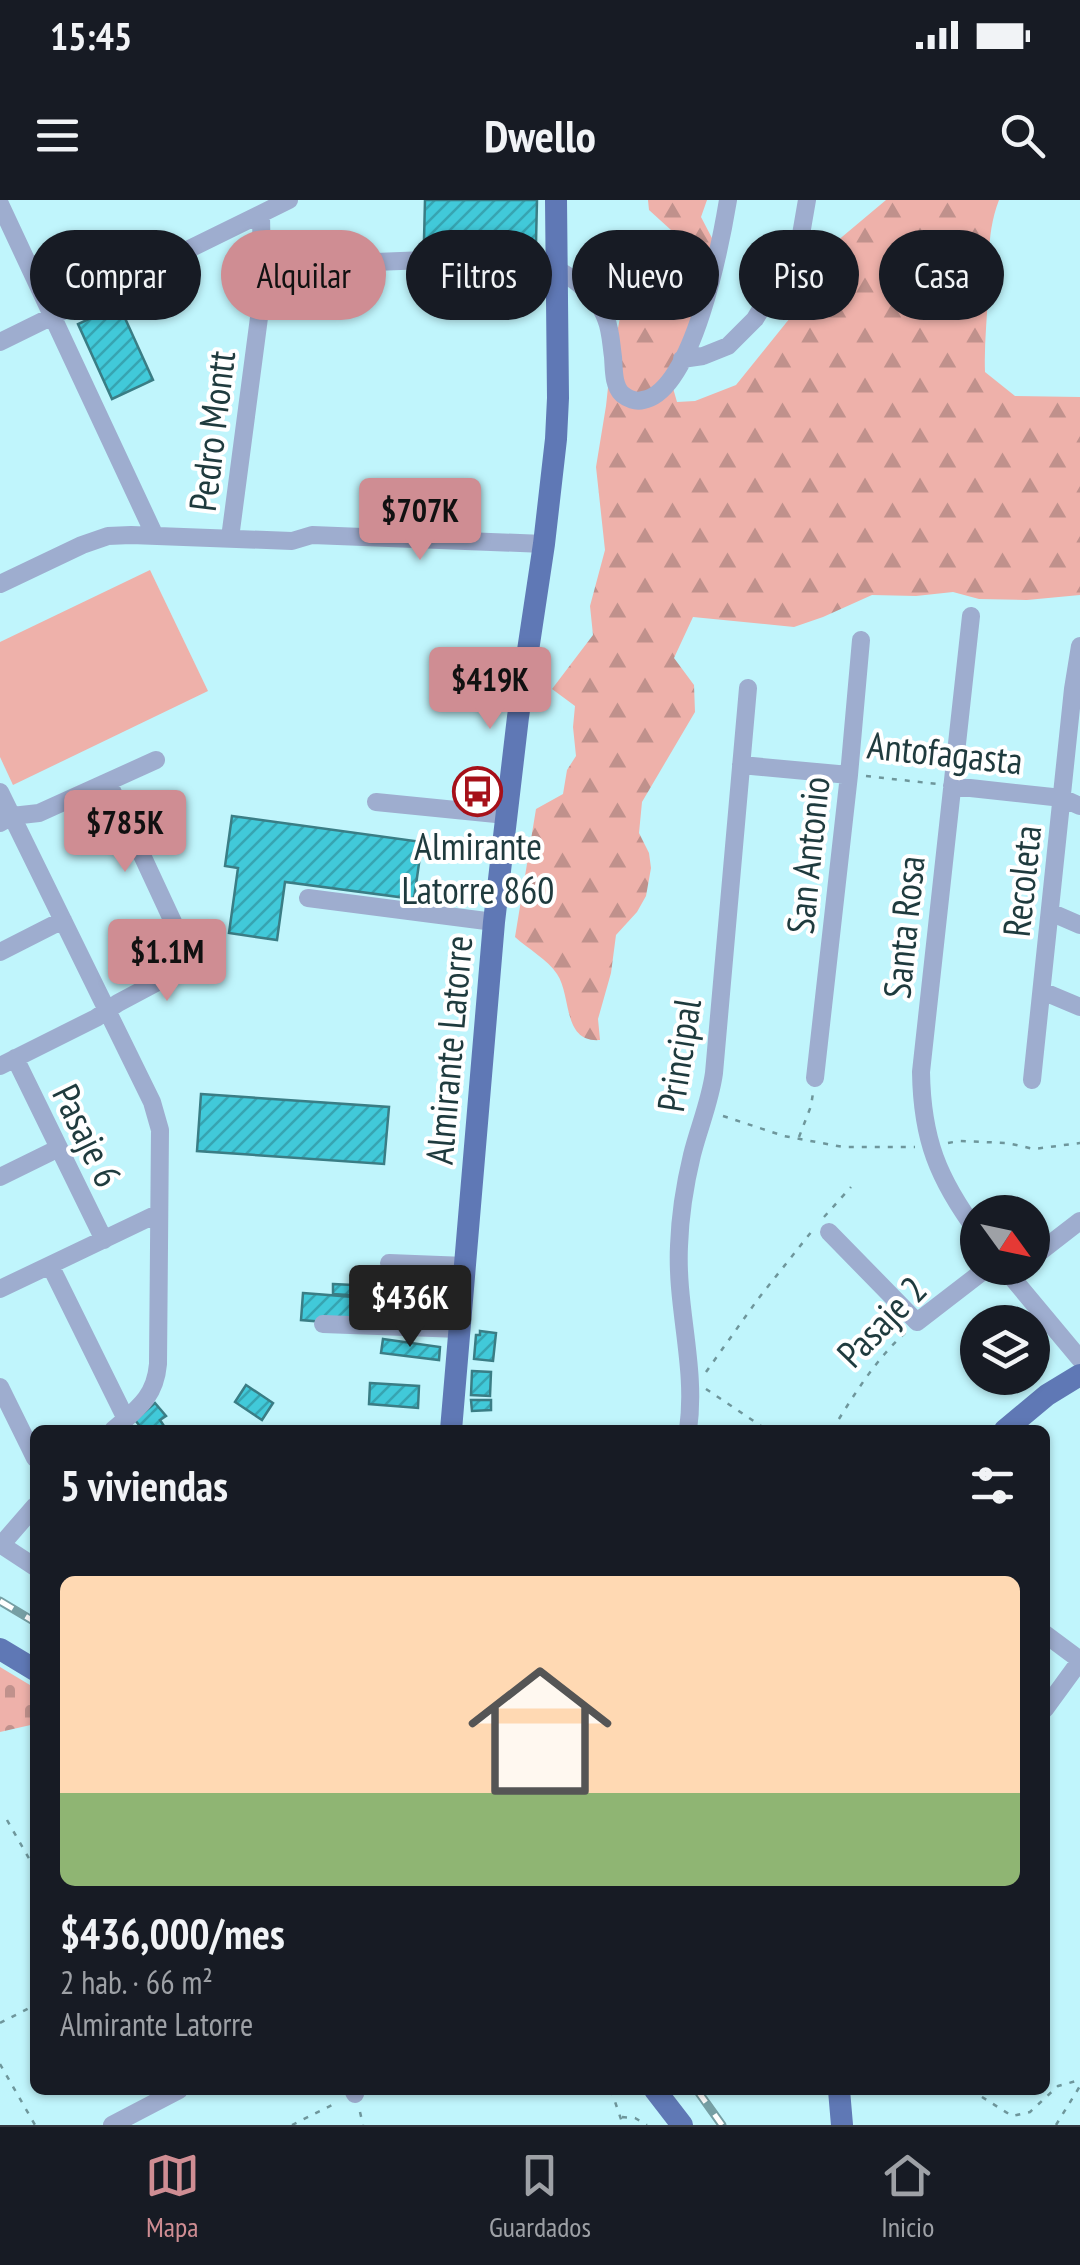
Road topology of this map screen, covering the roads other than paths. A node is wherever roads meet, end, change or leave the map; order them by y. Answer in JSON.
{"nodes":[{"id":1,"x":288,"y":200,"type":"edge"},
{"id":2,"x":556,"y":200,"type":"edge"},
{"id":3,"x":728,"y":200,"type":"edge"},
{"id":4,"x":806,"y":200,"type":"edge"},
{"id":5,"x":0,"y":204,"type":"edge"},
{"id":6,"x":261,"y":214,"type":"junction"},
{"id":7,"x":201,"y":243,"type":"edge"},
{"id":8,"x":386,"y":262,"type":"edge"},
{"id":9,"x":30,"y":267,"type":"edge"},
{"id":10,"x":556,"y":267,"type":"junction"},
{"id":11,"x":45,"y":320,"type":"edge"},
{"id":12,"x":55,"y":320,"type":"edge"},
{"id":13,"x":0,"y":342,"type":"edge"},
{"id":14,"x":682,"y":359,"type":"junction"},
{"id":15,"x":154,"y":536,"type":"junction"},
{"id":16,"x":230,"y":538,"type":"junction"},
{"id":17,"x":544,"y":544,"type":"junction"},
{"id":18,"x":0,"y":584,"type":"edge"},
{"id":19,"x":971,"y":616,"type":"dead end"},
{"id":20,"x":860,"y":640,"type":"dead end"},
{"id":21,"x":1080,"y":646,"type":"edge"},
{"id":22,"x":748,"y":688,"type":"dead end"},
{"id":23,"x":1077,"y":691,"type":"edge"},
{"id":24,"x":156,"y":760,"type":"dead end"},
{"id":25,"x":741,"y":766,"type":"junction"},
{"id":26,"x":849,"y":774,"type":"junction"},
{"id":27,"x":108,"y":782,"type":"junction"},
{"id":28,"x":952,"y":786,"type":"junction"},
{"id":29,"x":0,"y":792,"type":"edge"},
{"id":30,"x":1062,"y":798,"type":"junction"},
{"id":31,"x":376,"y":802,"type":"dead end"},
{"id":32,"x":1080,"y":806,"type":"edge"},
{"id":33,"x":506,"y":814,"type":"junction"},
{"id":34,"x":6,"y":820,"type":"edge"},
{"id":35,"x":308,"y":898,"type":"dead end"},
{"id":36,"x":1050,"y":912,"type":"junction"},
{"id":37,"x":64,"y":920,"type":"junction"},
{"id":38,"x":494,"y":922,"type":"junction"},
{"id":39,"x":1080,"y":925,"type":"edge"},
{"id":40,"x":0,"y":952,"type":"edge"},
{"id":41,"x":1042,"y":991,"type":"junction"},
{"id":42,"x":1080,"y":1008,"type":"edge"},
{"id":43,"x":108,"y":1010,"type":"junction"},
{"id":44,"x":7,"y":1062,"type":"edge"},
{"id":45,"x":815,"y":1078,"type":"road end"},
{"id":46,"x":1032,"y":1080,"type":"dead end"},
{"id":47,"x":59,"y":1148,"type":"junction"},
{"id":48,"x":0,"y":1177,"type":"edge"},
{"id":49,"x":960,"y":1206,"type":"edge"},
{"id":50,"x":159,"y":1213,"type":"junction"},
{"id":51,"x":1080,"y":1221,"type":"edge"},
{"id":52,"x":830,"y":1232,"type":"dead end"},
{"id":53,"x":104,"y":1240,"type":"junction"},
{"id":54,"x":1050,"y":1244,"type":"edge"},
{"id":55,"x":389,"y":1262,"type":"dead end"},
{"id":56,"x":50,"y":1265,"type":"junction"},
{"id":57,"x":466,"y":1266,"type":"junction"},
{"id":58,"x":964,"y":1285,"type":"edge"},
{"id":59,"x":1023,"y":1285,"type":"edge"},
{"id":60,"x":0,"y":1289,"type":"edge"},
{"id":61,"x":323,"y":1324,"type":"dead end"},
{"id":62,"x":460,"y":1329,"type":"junction"},
{"id":63,"x":1080,"y":1359,"type":"edge"},
{"id":64,"x":1080,"y":1375,"type":"edge"},
{"id":65,"x":1,"y":1392,"type":"edge"},
{"id":66,"x":119,"y":1424,"type":"edge"},
{"id":67,"x":451,"y":1425,"type":"edge"},
{"id":68,"x":688,"y":1425,"type":"edge"},
{"id":69,"x":1011,"y":1425,"type":"edge"},
{"id":70,"x":30,"y":1448,"type":"edge"},
{"id":71,"x":30,"y":1512,"type":"edge"},
{"id":72,"x":1,"y":1544,"type":"edge"},
{"id":73,"x":30,"y":1564,"type":"edge"},
{"id":74,"x":1050,"y":1638,"type":"edge"},
{"id":75,"x":0,"y":1649,"type":"edge"},
{"id":76,"x":1080,"y":1661,"type":"edge"},
{"id":77,"x":30,"y":1667,"type":"edge"},
{"id":78,"x":1050,"y":1701,"type":"edge"},
{"id":79,"x":169,"y":2095,"type":"edge"},
{"id":80,"x":659,"y":2095,"type":"edge"},
{"id":81,"x":839,"y":2095,"type":"edge"},
{"id":82,"x":112,"y":2125,"type":"edge"},
{"id":83,"x":682,"y":2125,"type":"edge"},
{"id":84,"x":842,"y":2125,"type":"edge"}],
"edges":[{"from":1,"to":6,"type":"street"},
{"from":2,"to":10,"type":"main road","name":"Almirante Latorre"},
{"from":3,"to":14,"type":"street"},
{"from":4,"to":14,"type":"street"},
{"from":5,"to":9,"type":"street"},
{"from":6,"to":7,"type":"street"},
{"from":6,"to":16,"type":"street","name":"Pedro Montt"},
{"from":8,"to":10,"type":"street"},
{"from":10,"to":14,"type":"street"},
{"from":10,"to":17,"type":"main road","name":"Almirante Latorre"},
{"from":11,"to":13,"type":"street"},
{"from":12,"to":15,"type":"street"},
{"from":15,"to":16,"type":"street"},
{"from":15,"to":18,"type":"street"},
{"from":16,"to":17,"type":"street"},
{"from":17,"to":33,"type":"main road","name":"Almirante Latorre"},
{"from":19,"to":28,"type":"street","name":"Santa Rosa"},
{"from":20,"to":26,"type":"street","name":"San Antonio"},
{"from":21,"to":23,"type":"street","name":"Recoleta"},
{"from":22,"to":25,"type":"street","name":"Principal"},
{"from":23,"to":30,"type":"street","name":"Recoleta"},
{"from":24,"to":27,"type":"street"},
{"from":25,"to":26,"type":"street","name":"Antofagasta"},
{"from":25,"to":68,"type":"street","name":"Principal"},
{"from":26,"to":45,"type":"street","name":"San Antonio"},
{"from":27,"to":34,"type":"street"},
{"from":27,"to":43,"type":"street"},
{"from":28,"to":30,"type":"street","name":"Antofagasta"},
{"from":28,"to":49,"type":"street","name":"Santa Rosa"},
{"from":29,"to":34,"type":"street"},
{"from":30,"to":32,"type":"street","name":"Antofagasta"},
{"from":30,"to":36,"type":"street","name":"Recoleta"},
{"from":31,"to":33,"type":"street"},
{"from":33,"to":38,"type":"main road","name":"Almirante Latorre"},
{"from":34,"to":37,"type":"street"},
{"from":35,"to":38,"type":"street"},
{"from":36,"to":39,"type":"street"},
{"from":36,"to":41,"type":"street","name":"Recoleta"},
{"from":37,"to":40,"type":"street"},
{"from":37,"to":43,"type":"street"},
{"from":38,"to":57,"type":"main road","name":"Almirante Latorre"},
{"from":41,"to":42,"type":"street"},
{"from":41,"to":46,"type":"street","name":"Recoleta"},
{"from":43,"to":44,"type":"street"},
{"from":43,"to":50,"type":"street"},
{"from":44,"to":47,"type":"street","name":"Pasaje 6"},
{"from":47,"to":48,"type":"street"},
{"from":47,"to":53,"type":"street","name":"Pasaje 6"},
{"from":50,"to":53,"type":"street"},
{"from":50,"to":66,"type":"street"},
{"from":51,"to":54,"type":"street"},
{"from":52,"to":58,"type":"street","name":"Pasaje 2"},
{"from":53,"to":56,"type":"street"},
{"from":55,"to":57,"type":"street"},
{"from":56,"to":60,"type":"street"},
{"from":56,"to":66,"type":"street"},
{"from":57,"to":62,"type":"main road","name":"Almirante Latorre"},
{"from":59,"to":63,"type":"street"},
{"from":61,"to":62,"type":"street"},
{"from":62,"to":67,"type":"main road","name":"Almirante Latorre"},
{"from":64,"to":69,"type":"main road"},
{"from":65,"to":70,"type":"street"},
{"from":71,"to":72,"type":"street"},
{"from":72,"to":73,"type":"street"},
{"from":74,"to":76,"type":"street"},
{"from":75,"to":77,"type":"main road"},
{"from":76,"to":78,"type":"street"},
{"from":79,"to":82,"type":"street"},
{"from":80,"to":83,"type":"main road"},
{"from":81,"to":84,"type":"main road"}]}
